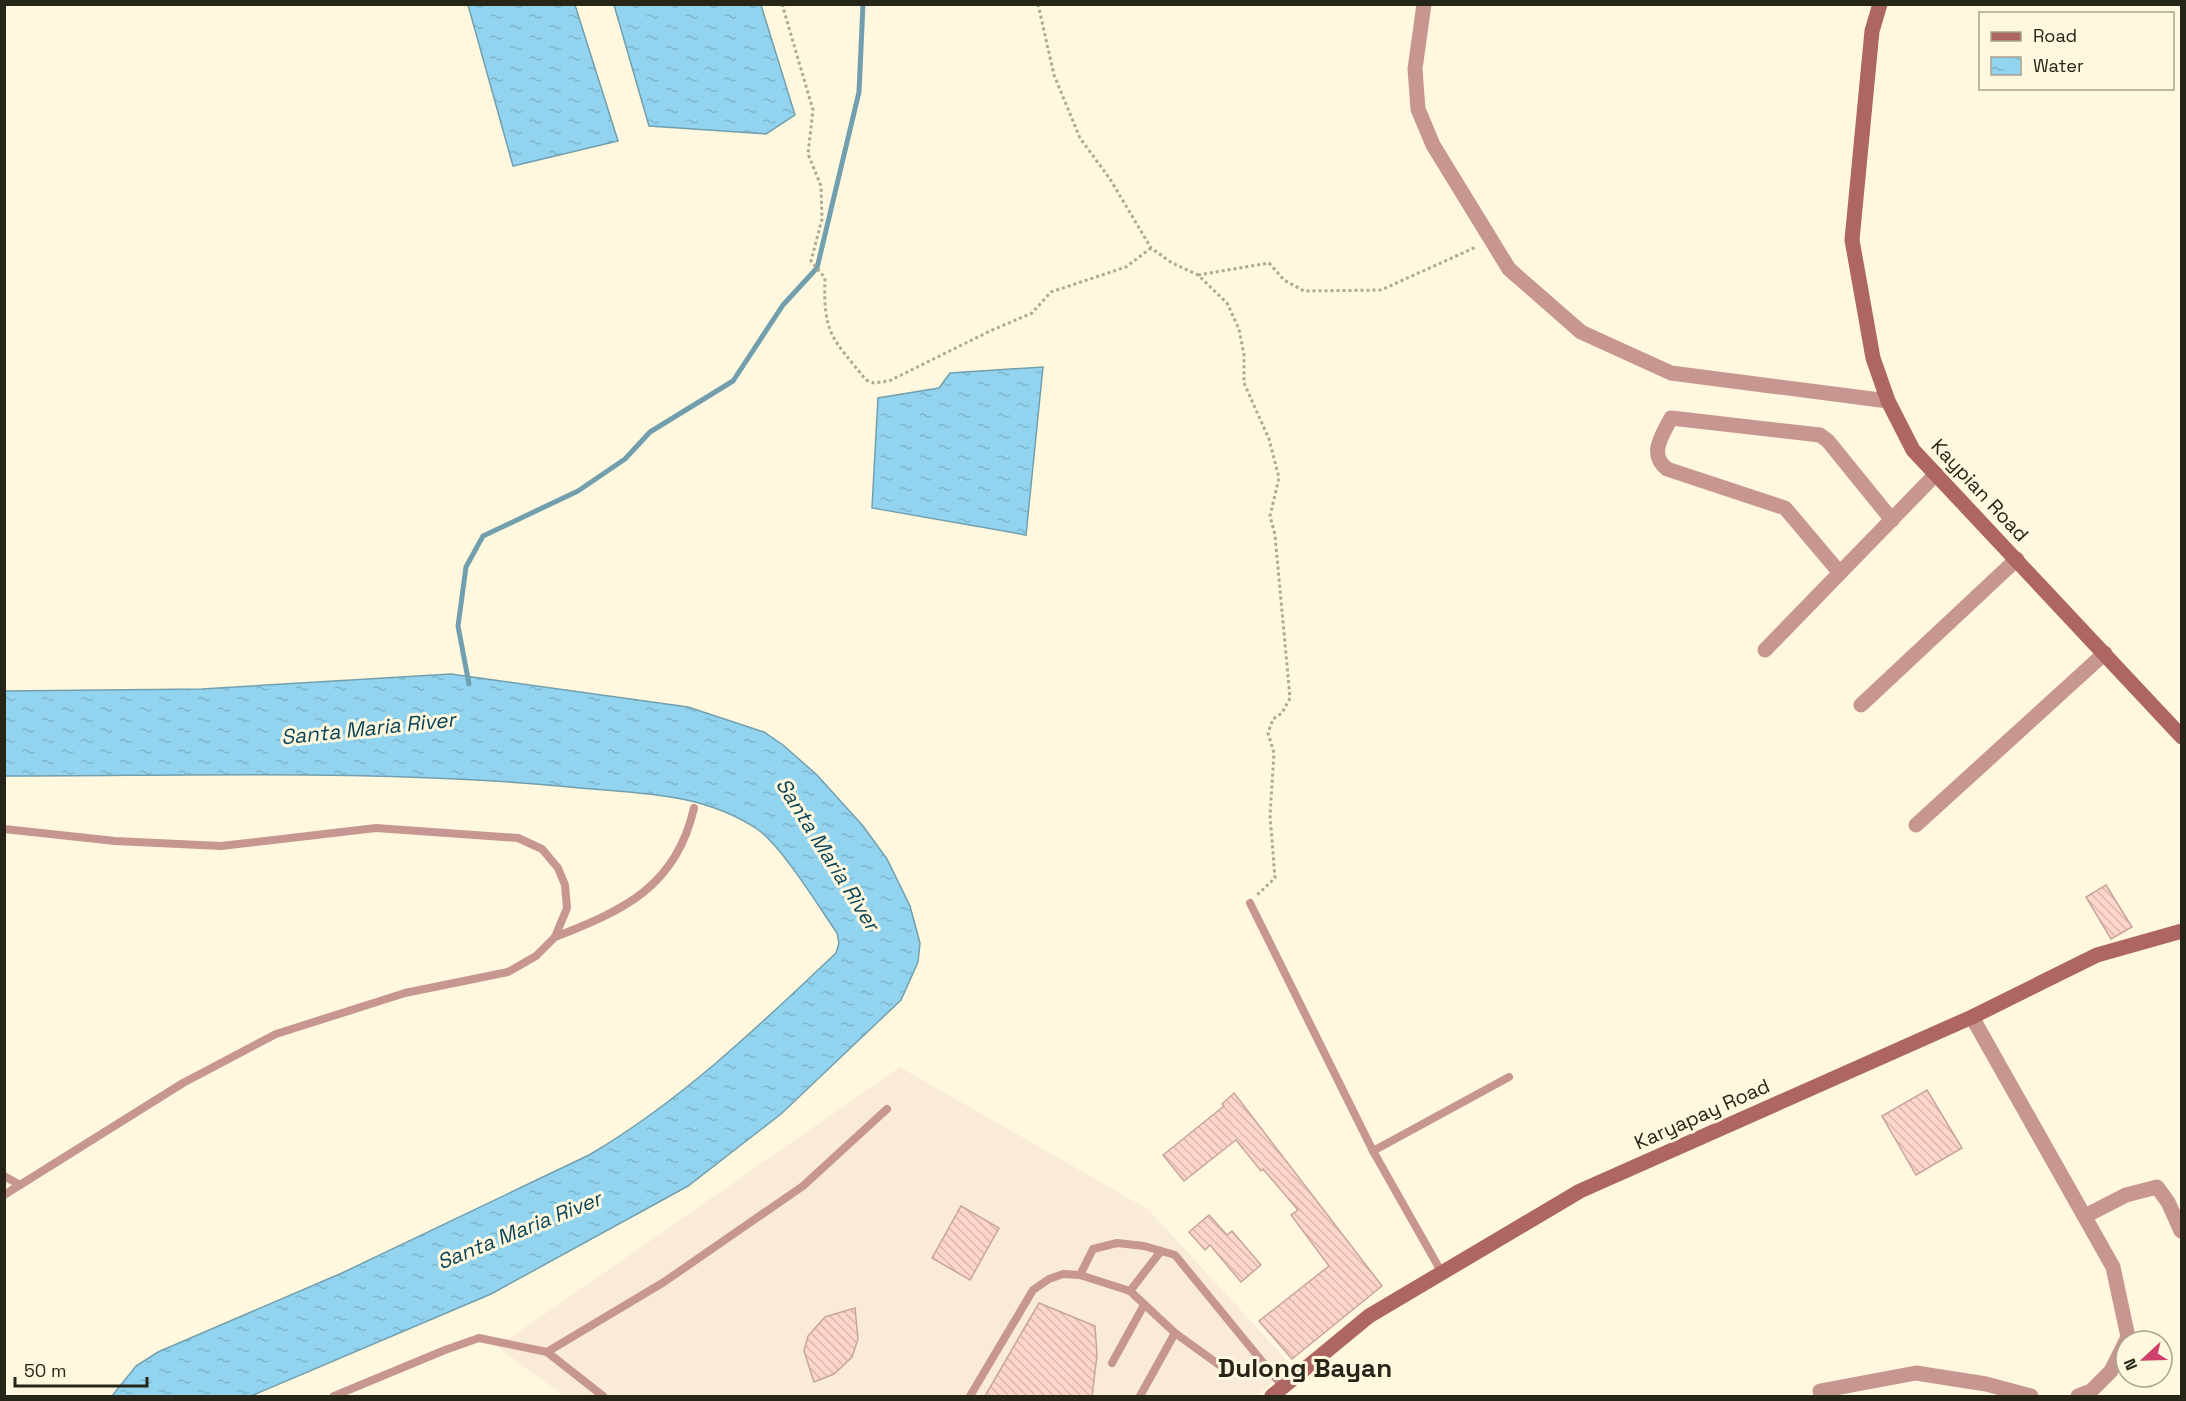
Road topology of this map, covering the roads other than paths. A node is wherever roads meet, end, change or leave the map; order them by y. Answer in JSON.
{"nodes":[{"id":1,"x":1424,"y":4,"type":"edge"},
{"id":2,"x":1880,"y":4,"type":"edge"},
{"id":3,"x":1888,"y":401,"type":"junction"},
{"id":4,"x":1936,"y":474,"type":"junction"},
{"id":5,"x":1892,"y":520,"type":"junction"},
{"id":6,"x":2017,"y":559,"type":"junction"},
{"id":7,"x":1840,"y":573,"type":"junction"},
{"id":8,"x":1765,"y":650,"type":"dead end"},
{"id":9,"x":2105,"y":653,"type":"junction"},
{"id":10,"x":1860,"y":705,"type":"dead end"},
{"id":11,"x":2181,"y":737,"type":"edge"},
{"id":12,"x":694,"y":808,"type":"dead end"},
{"id":13,"x":1916,"y":825,"type":"dead end"},
{"id":14,"x":4,"y":829,"type":"edge"},
{"id":15,"x":1250,"y":903,"type":"road end"},
{"id":16,"x":2181,"y":931,"type":"edge"},
{"id":17,"x":555,"y":937,"type":"junction"},
{"id":18,"x":1972,"y":1017,"type":"junction"},
{"id":19,"x":1509,"y":1077,"type":"dead end"},
{"id":20,"x":887,"y":1109,"type":"dead end"},
{"id":21,"x":1373,"y":1151,"type":"junction"},
{"id":22,"x":4,"y":1176,"type":"edge"},
{"id":23,"x":20,"y":1185,"type":"junction"},
{"id":24,"x":4,"y":1195,"type":"edge"},
{"id":25,"x":2085,"y":1216,"type":"junction"},
{"id":26,"x":2181,"y":1231,"type":"edge"},
{"id":27,"x":1161,"y":1251,"type":"junction"},
{"id":28,"x":1442,"y":1273,"type":"junction"},
{"id":29,"x":1080,"y":1275,"type":"junction"},
{"id":30,"x":1130,"y":1291,"type":"junction"},
{"id":31,"x":1144,"y":1305,"type":"junction"},
{"id":32,"x":1175,"y":1333,"type":"junction"},
{"id":33,"x":547,"y":1352,"type":"junction"},
{"id":34,"x":1112,"y":1363,"type":"dead end"},
{"id":35,"x":1229,"y":1372,"type":"dead end"},
{"id":36,"x":1820,"y":1391,"type":"dead end"},
{"id":37,"x":1278,"y":1392,"type":"edge"},
{"id":38,"x":334,"y":1396,"type":"edge"},
{"id":39,"x":603,"y":1396,"type":"edge"},
{"id":40,"x":970,"y":1396,"type":"edge"},
{"id":41,"x":1140,"y":1396,"type":"edge"},
{"id":42,"x":2031,"y":1396,"type":"edge"},
{"id":43,"x":2078,"y":1396,"type":"edge"}],
"edges":[{"from":1,"to":3,"type":"street"},
{"from":2,"to":3,"type":"main road","name":"Kaypian Road"},
{"from":3,"to":4,"type":"main road","name":"Kaypian Road"},
{"from":4,"to":5,"type":"street"},
{"from":4,"to":6,"type":"main road","name":"Kaypian Road"},
{"from":5,"to":7,"type":"street"},
{"from":5,"to":7,"type":"street"},
{"from":6,"to":9,"type":"main road","name":"Kaypian Road"},
{"from":6,"to":10,"type":"street"},
{"from":7,"to":8,"type":"street"},
{"from":9,"to":11,"type":"main road","name":"Kaypian Road"},
{"from":9,"to":13,"type":"street"},
{"from":12,"to":17,"type":"lane"},
{"from":14,"to":17,"type":"lane"},
{"from":15,"to":21,"type":"lane"},
{"from":16,"to":18,"type":"main road","name":"Karyapay Road"},
{"from":17,"to":23,"type":"lane"},
{"from":18,"to":25,"type":"street"},
{"from":18,"to":28,"type":"main road","name":"Karyapay Road"},
{"from":19,"to":21,"type":"lane"},
{"from":20,"to":33,"type":"lane"},
{"from":21,"to":28,"type":"lane"},
{"from":22,"to":23,"type":"lane"},
{"from":23,"to":24,"type":"lane"},
{"from":25,"to":26,"type":"street"},
{"from":25,"to":43,"type":"street"},
{"from":27,"to":29,"type":"lane"},
{"from":27,"to":30,"type":"lane"},
{"from":27,"to":37,"type":"lane"},
{"from":28,"to":37,"type":"main road","name":"Karyapay Road"},
{"from":29,"to":30,"type":"lane"},
{"from":29,"to":40,"type":"lane"},
{"from":30,"to":31,"type":"lane"},
{"from":31,"to":32,"type":"lane"},
{"from":31,"to":34,"type":"lane"},
{"from":32,"to":35,"type":"lane"},
{"from":32,"to":41,"type":"lane"},
{"from":33,"to":38,"type":"lane"},
{"from":33,"to":39,"type":"lane"},
{"from":36,"to":42,"type":"street"}]}
